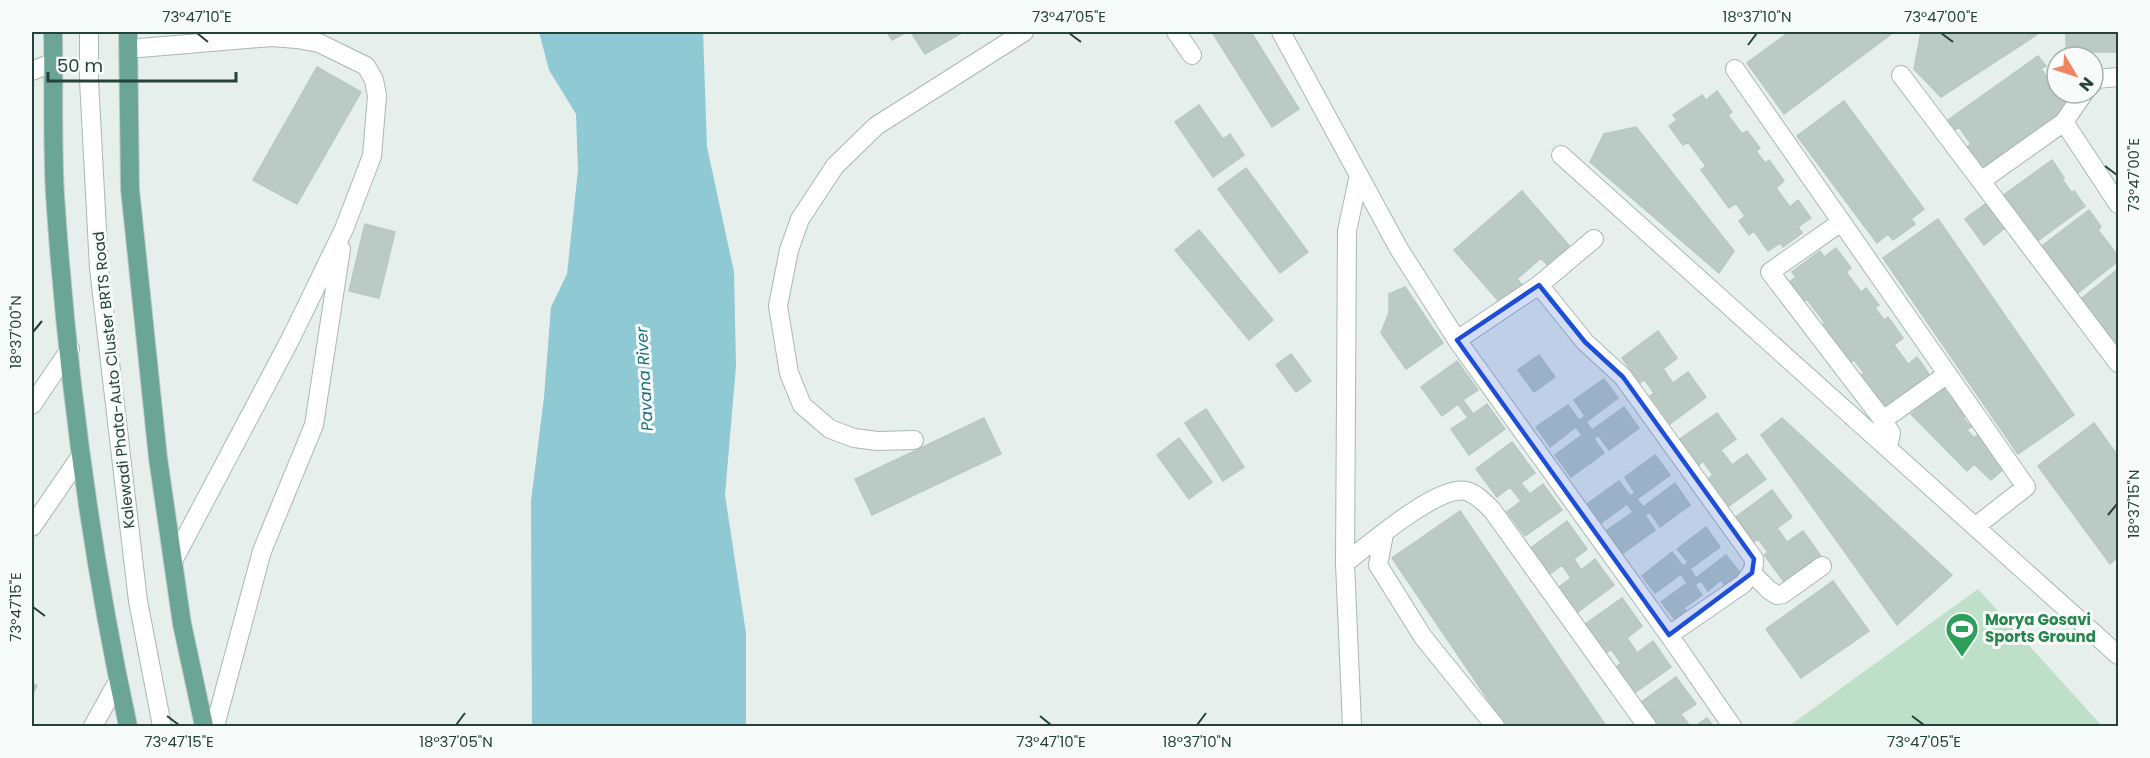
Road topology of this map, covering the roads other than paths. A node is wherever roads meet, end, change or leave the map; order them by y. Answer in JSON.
{"nodes":[{"id":1,"x":53,"y":32,"type":"edge"},
{"id":2,"x":89,"y":32,"type":"edge"},
{"id":3,"x":1024,"y":32,"type":"edge"},
{"id":4,"x":1176,"y":32,"type":"edge"},
{"id":5,"x":1281,"y":32,"type":"edge"},
{"id":6,"x":128,"y":40,"type":"edge"},
{"id":7,"x":1192,"y":55,"type":"dead end"},
{"id":8,"x":54,"y":62,"type":"junction"},
{"id":9,"x":1734,"y":69,"type":"dead end"},
{"id":10,"x":32,"y":72,"type":"edge"},
{"id":11,"x":1901,"y":75,"type":"dead end"},
{"id":12,"x":2076,"y":105,"type":"edge"},
{"id":13,"x":2064,"y":122,"type":"junction"},
{"id":14,"x":1561,"y":155,"type":"dead end"},
{"id":15,"x":1359,"y":175,"type":"junction"},
{"id":16,"x":1981,"y":181,"type":"junction"},
{"id":17,"x":2118,"y":204,"type":"edge"},
{"id":18,"x":1841,"y":222,"type":"junction"},
{"id":19,"x":344,"y":229,"type":"junction"},
{"id":20,"x":1594,"y":239,"type":"dead end"},
{"id":21,"x":1539,"y":285,"type":"junction"},
{"id":22,"x":1457,"y":340,"type":"junction"},
{"id":23,"x":70,"y":349,"type":"junction"},
{"id":24,"x":2118,"y":363,"type":"edge"},
{"id":25,"x":1947,"y":375,"type":"junction"},
{"id":26,"x":32,"y":405,"type":"edge"},
{"id":27,"x":1882,"y":420,"type":"junction"},
{"id":28,"x":914,"y":440,"type":"dead end"},
{"id":29,"x":1888,"y":447,"type":"junction"},
{"id":30,"x":80,"y":457,"type":"junction"},
{"id":31,"x":1976,"y":526,"type":"junction"},
{"id":32,"x":32,"y":527,"type":"edge"},
{"id":33,"x":1384,"y":534,"type":"junction"},
{"id":34,"x":173,"y":561,"type":"junction"},
{"id":35,"x":1345,"y":563,"type":"junction"},
{"id":36,"x":1822,"y":566,"type":"dead end"},
{"id":37,"x":1752,"y":573,"type":"junction"},
{"id":38,"x":1669,"y":635,"type":"junction"},
{"id":39,"x":2118,"y":655,"type":"edge"},
{"id":40,"x":118,"y":681,"type":"junction"},
{"id":41,"x":1352,"y":718,"type":"edge"},
{"id":42,"x":93,"y":726,"type":"edge"},
{"id":43,"x":128,"y":726,"type":"edge"},
{"id":44,"x":162,"y":726,"type":"edge"},
{"id":45,"x":204,"y":726,"type":"edge"},
{"id":46,"x":215,"y":726,"type":"edge"},
{"id":47,"x":1364,"y":726,"type":"edge"},
{"id":48,"x":1495,"y":726,"type":"edge"},
{"id":49,"x":1647,"y":726,"type":"edge"},
{"id":50,"x":1732,"y":726,"type":"edge"}],
"edges":[{"from":1,"to":8,"type":"main road"},
{"from":2,"to":44,"type":"street","name":"Kalewadi Phata-Auto Cluster BRTS Road"},
{"from":3,"to":28,"type":"street"},
{"from":4,"to":7,"type":"street"},
{"from":5,"to":15,"type":"street"},
{"from":6,"to":19,"type":"street"},
{"from":6,"to":34,"type":"main road"},
{"from":8,"to":10,"type":"street"},
{"from":8,"to":23,"type":"main road"},
{"from":9,"to":18,"type":"street"},
{"from":11,"to":16,"type":"street"},
{"from":12,"to":13,"type":"street"},
{"from":13,"to":16,"type":"street"},
{"from":13,"to":17,"type":"street"},
{"from":14,"to":29,"type":"street"},
{"from":15,"to":22,"type":"street"},
{"from":15,"to":35,"type":"street"},
{"from":16,"to":24,"type":"street"},
{"from":18,"to":25,"type":"street"},
{"from":18,"to":27,"type":"street"},
{"from":19,"to":34,"type":"street"},
{"from":19,"to":46,"type":"street"},
{"from":20,"to":21,"type":"street"},
{"from":21,"to":22,"type":"street"},
{"from":21,"to":37,"type":"street"},
{"from":22,"to":38,"type":"street"},
{"from":23,"to":26,"type":"street"},
{"from":23,"to":30,"type":"main road"},
{"from":25,"to":27,"type":"street"},
{"from":25,"to":31,"type":"street"},
{"from":27,"to":29,"type":"street"},
{"from":29,"to":31,"type":"street"},
{"from":30,"to":32,"type":"street"},
{"from":30,"to":40,"type":"main road"},
{"from":31,"to":39,"type":"street"},
{"from":33,"to":35,"type":"street"},
{"from":33,"to":48,"type":"street"},
{"from":33,"to":49,"type":"street"},
{"from":34,"to":45,"type":"main road"},
{"from":35,"to":41,"type":"street"},
{"from":36,"to":37,"type":"street"},
{"from":37,"to":38,"type":"street"},
{"from":38,"to":50,"type":"street"},
{"from":40,"to":42,"type":"street"},
{"from":40,"to":43,"type":"main road"},
{"from":41,"to":47,"type":"street"}]}
